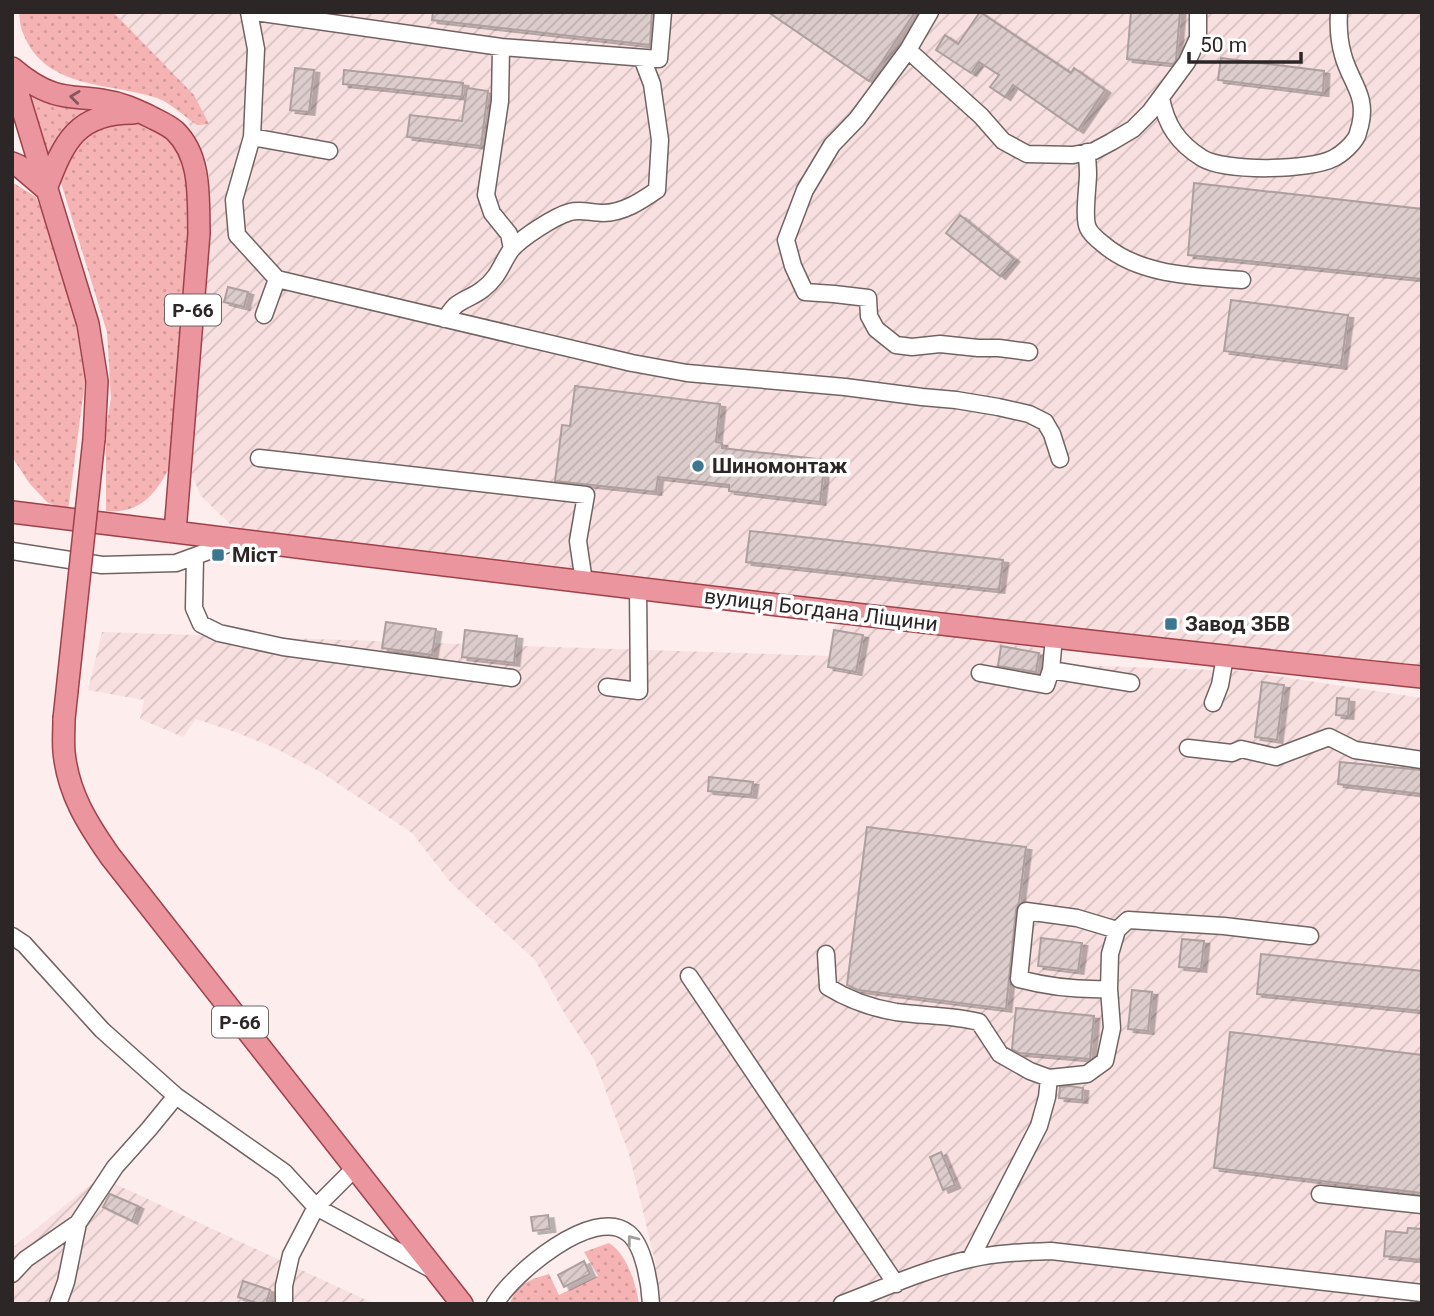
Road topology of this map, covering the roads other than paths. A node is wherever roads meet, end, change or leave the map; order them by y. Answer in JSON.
{"nodes":[{"id":1,"x":251,"y":12,"type":"edge"},
{"id":2,"x":663,"y":12,"type":"edge"},
{"id":3,"x":930,"y":12,"type":"edge"},
{"id":4,"x":1198,"y":12,"type":"edge"},
{"id":5,"x":1339,"y":12,"type":"edge"},
{"id":6,"x":501,"y":47,"type":"junction"},
{"id":7,"x":908,"y":50,"type":"junction"},
{"id":8,"x":642,"y":58,"type":"junction"},
{"id":9,"x":12,"y":68,"type":"edge"},
{"id":10,"x":12,"y":74,"type":"edge"},
{"id":11,"x":1161,"y":98,"type":"junction"},
{"id":12,"x":141,"y":113,"type":"junction"},
{"id":13,"x":252,"y":137,"type":"junction"},
{"id":14,"x":329,"y":151,"type":"dead end"},
{"id":15,"x":1087,"y":152,"type":"junction"},
{"id":16,"x":12,"y":163,"type":"edge"},
{"id":17,"x":46,"y":189,"type":"junction"},
{"id":18,"x":512,"y":249,"type":"junction"},
{"id":19,"x":277,"y":279,"type":"junction"},
{"id":20,"x":1242,"y":280,"type":"dead end"},
{"id":21,"x":264,"y":315,"type":"dead end"},
{"id":22,"x":444,"y":318,"type":"junction"},
{"id":23,"x":1030,"y":352,"type":"dead end"},
{"id":24,"x":258,"y":458,"type":"dead end"},
{"id":25,"x":1060,"y":458,"type":"dead end"},
{"id":26,"x":12,"y":512,"type":"edge"},
{"id":27,"x":176,"y":532,"type":"junction"},
{"id":28,"x":230,"y":539,"type":"junction"},
{"id":29,"x":12,"y":551,"type":"edge"},
{"id":30,"x":195,"y":556,"type":"junction"},
{"id":31,"x":584,"y":582,"type":"junction"},
{"id":32,"x":638,"y":588,"type":"junction"},
{"id":33,"x":1054,"y":637,"type":"junction"},
{"id":34,"x":1225,"y":657,"type":"junction"},
{"id":35,"x":1051,"y":670,"type":"junction"},
{"id":36,"x":980,"y":673,"type":"dead end"},
{"id":37,"x":1422,"y":677,"type":"edge"},
{"id":38,"x":512,"y":678,"type":"dead end"},
{"id":39,"x":1131,"y":682,"type":"dead end"},
{"id":40,"x":607,"y":687,"type":"dead end"},
{"id":41,"x":1213,"y":703,"type":"dead end"},
{"id":42,"x":1188,"y":748,"type":"dead end"},
{"id":43,"x":1422,"y":760,"type":"edge"},
{"id":44,"x":1117,"y":930,"type":"junction"},
{"id":45,"x":12,"y":936,"type":"edge"},
{"id":46,"x":1310,"y":936,"type":"dead end"},
{"id":47,"x":826,"y":954,"type":"dead end"},
{"id":48,"x":689,"y":975,"type":"dead end"},
{"id":49,"x":1109,"y":989,"type":"junction"},
{"id":50,"x":1048,"y":1078,"type":"junction"},
{"id":51,"x":176,"y":1096,"type":"junction"},
{"id":52,"x":355,"y":1168,"type":"junction"},
{"id":53,"x":1320,"y":1194,"type":"dead end"},
{"id":54,"x":1422,"y":1205,"type":"edge"},
{"id":55,"x":316,"y":1207,"type":"junction"},
{"id":56,"x":78,"y":1223,"type":"junction"},
{"id":57,"x":971,"y":1258,"type":"junction"},
{"id":58,"x":437,"y":1272,"type":"junction"},
{"id":59,"x":12,"y":1274,"type":"edge"},
{"id":60,"x":896,"y":1284,"type":"junction"},
{"id":61,"x":1422,"y":1293,"type":"edge"},
{"id":62,"x":58,"y":1304,"type":"edge"},
{"id":63,"x":284,"y":1304,"type":"edge"},
{"id":64,"x":462,"y":1304,"type":"edge"},
{"id":65,"x":495,"y":1304,"type":"edge"},
{"id":66,"x":651,"y":1304,"type":"edge"},
{"id":67,"x":842,"y":1304,"type":"edge"}],
"edges":[{"from":1,"to":6,"type":"street"},
{"from":1,"to":13,"type":"street"},
{"from":2,"to":8,"type":"street"},
{"from":3,"to":7,"type":"street"},
{"from":4,"to":11,"type":"street"},
{"from":5,"to":11,"type":"street"},
{"from":6,"to":8,"type":"street"},
{"from":6,"to":18,"type":"street"},
{"from":7,"to":15,"type":"street"},
{"from":7,"to":23,"type":"street"},
{"from":8,"to":18,"type":"street"},
{"from":12,"to":9,"type":"main road","one_way":true},
{"from":10,"to":17,"type":"main road"},
{"from":11,"to":15,"type":"street"},
{"from":12,"to":17,"type":"main road"},
{"from":12,"to":27,"type":"main road","number":"Р-66"},
{"from":13,"to":14,"type":"street"},
{"from":13,"to":19,"type":"street"},
{"from":15,"to":20,"type":"street"},
{"from":16,"to":17,"type":"main road"},
{"from":17,"to":52,"type":"main road","number":"Р-66","bridge":true},
{"from":18,"to":22,"type":"street"},
{"from":19,"to":21,"type":"street"},
{"from":19,"to":22,"type":"street"},
{"from":22,"to":25,"type":"street"},
{"from":24,"to":31,"type":"street"},
{"from":26,"to":27,"type":"main road","name":"вулиця Богдана Ліщини"},
{"from":27,"to":28,"type":"main road","name":"вулиця Богдана Ліщини"},
{"from":28,"to":30,"type":"street"},
{"from":28,"to":31,"type":"main road","name":"вулиця Богдана Ліщини"},
{"from":29,"to":30,"type":"street"},
{"from":30,"to":38,"type":"street"},
{"from":31,"to":32,"type":"main road","name":"вулиця Богдана Ліщини"},
{"from":32,"to":33,"type":"main road","name":"вулиця Богдана Ліщини"},
{"from":32,"to":40,"type":"street"},
{"from":33,"to":34,"type":"main road","name":"вулиця Богдана Ліщини"},
{"from":33,"to":35,"type":"street"},
{"from":34,"to":37,"type":"main road","name":"вулиця Богдана Ліщини"},
{"from":34,"to":41,"type":"street"},
{"from":35,"to":36,"type":"street"},
{"from":35,"to":39,"type":"street"},
{"from":42,"to":43,"type":"street"},
{"from":44,"to":46,"type":"street"},
{"from":44,"to":49,"type":"street"},
{"from":44,"to":49,"type":"street"},
{"from":45,"to":51,"type":"street"},
{"from":47,"to":50,"type":"street"},
{"from":48,"to":60,"type":"street"},
{"from":49,"to":50,"type":"street"},
{"from":50,"to":57,"type":"street"},
{"from":51,"to":55,"type":"street"},
{"from":51,"to":56,"type":"street"},
{"from":52,"to":55,"type":"street"},
{"from":52,"to":58,"type":"main road","number":"Р-66"},
{"from":53,"to":54,"type":"street"},
{"from":55,"to":58,"type":"street"},
{"from":55,"to":63,"type":"street"},
{"from":56,"to":59,"type":"street"},
{"from":56,"to":62,"type":"street"},
{"from":57,"to":60,"type":"street"},
{"from":57,"to":61,"type":"street"},
{"from":58,"to":64,"type":"main road","number":"Р-66"},
{"from":60,"to":67,"type":"street"},
{"from":66,"to":65,"type":"street","one_way":true}]}
